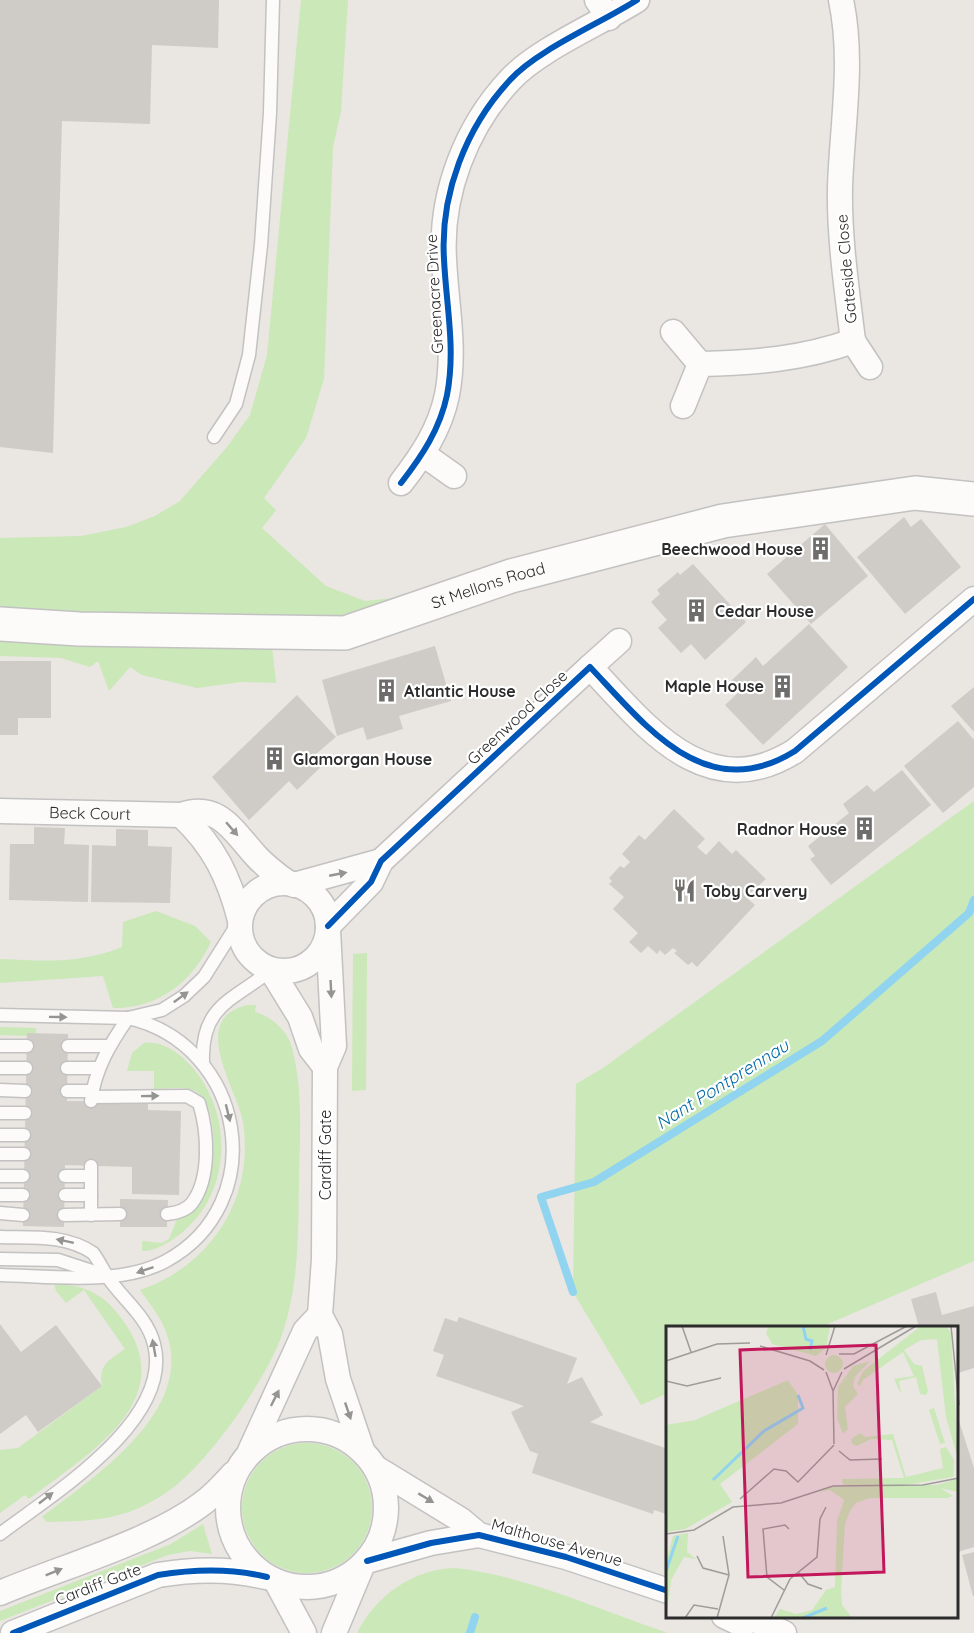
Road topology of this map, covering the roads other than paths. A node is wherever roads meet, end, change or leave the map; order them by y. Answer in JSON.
{"nodes":[{"id":1,"x":273,"y":0,"type":"edge"},
{"id":2,"x":637,"y":0,"type":"edge"},
{"id":3,"x":841,"y":0,"type":"edge"},
{"id":4,"x":603,"y":9,"type":"edge"},
{"id":5,"x":673,"y":332,"type":"dead end"},
{"id":6,"x":853,"y":341,"type":"junction"},
{"id":7,"x":700,"y":364,"type":"junction"},
{"id":8,"x":870,"y":367,"type":"dead end"},
{"id":9,"x":682,"y":406,"type":"dead end"},
{"id":10,"x":214,"y":438,"type":"dead end"},
{"id":11,"x":423,"y":454,"type":"junction"},
{"id":12,"x":454,"y":476,"type":"dead end"},
{"id":13,"x":401,"y":483,"type":"dead end"},
{"id":14,"x":974,"y":499,"type":"edge"},
{"id":15,"x":974,"y":599,"type":"edge"},
{"id":16,"x":0,"y":624,"type":"edge"},
{"id":17,"x":619,"y":640,"type":"dead end"},
{"id":18,"x":590,"y":667,"type":"junction"},
{"id":19,"x":0,"y":811,"type":"edge"},
{"id":20,"x":181,"y":815,"type":"junction"},
{"id":21,"x":381,"y":861,"type":"junction"},
{"id":22,"x":291,"y":884,"type":"junction"},
{"id":23,"x":240,"y":920,"type":"junction"},
{"id":24,"x":328,"y":928,"type":"junction"},
{"id":25,"x":271,"y":970,"type":"junction"},
{"id":26,"x":0,"y":1015,"type":"edge"},
{"id":27,"x":128,"y":1018,"type":"junction"},
{"id":28,"x":0,"y":1046,"type":"edge"},
{"id":29,"x":27,"y":1046,"type":"dead end"},
{"id":30,"x":68,"y":1046,"type":"dead end"},
{"id":31,"x":108,"y":1046,"type":"junction"},
{"id":32,"x":203,"y":1061,"type":"junction"},
{"id":33,"x":325,"y":1067,"type":"junction"},
{"id":34,"x":0,"y":1068,"type":"edge"},
{"id":35,"x":26,"y":1068,"type":"dead end"},
{"id":36,"x":67,"y":1068,"type":"dead end"},
{"id":37,"x":99,"y":1068,"type":"junction"},
{"id":38,"x":0,"y":1090,"type":"edge"},
{"id":39,"x":26,"y":1091,"type":"dead end"},
{"id":40,"x":67,"y":1091,"type":"dead end"},
{"id":41,"x":92,"y":1096,"type":"junction"},
{"id":42,"x":0,"y":1113,"type":"edge"},
{"id":43,"x":25,"y":1113,"type":"dead end"},
{"id":44,"x":0,"y":1135,"type":"edge"},
{"id":45,"x":24,"y":1135,"type":"dead end"},
{"id":46,"x":0,"y":1154,"type":"edge"},
{"id":47,"x":24,"y":1154,"type":"dead end"},
{"id":48,"x":0,"y":1176,"type":"edge"},
{"id":49,"x":23,"y":1176,"type":"dead end"},
{"id":50,"x":65,"y":1176,"type":"dead end"},
{"id":51,"x":0,"y":1195,"type":"edge"},
{"id":52,"x":23,"y":1195,"type":"dead end"},
{"id":53,"x":65,"y":1195,"type":"dead end"},
{"id":54,"x":91,"y":1195,"type":"junction"},
{"id":55,"x":0,"y":1213,"type":"edge"},
{"id":56,"x":120,"y":1214,"type":"dead end"},
{"id":57,"x":167,"y":1214,"type":"dead end"},
{"id":58,"x":23,"y":1215,"type":"dead end"},
{"id":59,"x":64,"y":1215,"type":"dead end"},
{"id":60,"x":91,"y":1215,"type":"junction"},
{"id":61,"x":0,"y":1237,"type":"edge"},
{"id":62,"x":0,"y":1259,"type":"edge"},
{"id":63,"x":0,"y":1275,"type":"edge"},
{"id":64,"x":108,"y":1276,"type":"junction"},
{"id":65,"x":320,"y":1315,"type":"junction"},
{"id":66,"x":250,"y":1451,"type":"junction"},
{"id":67,"x":369,"y":1459,"type":"junction"},
{"id":68,"x":235,"y":1473,"type":"junction"},
{"id":69,"x":0,"y":1534,"type":"edge"},
{"id":70,"x":478,"y":1535,"type":"junction"},
{"id":71,"x":364,"y":1563,"type":"junction"},
{"id":72,"x":272,"y":1579,"type":"junction"},
{"id":73,"x":666,"y":1590,"type":"edge"},
{"id":74,"x":0,"y":1593,"type":"edge"},
{"id":75,"x":735,"y":1624,"type":"edge"},
{"id":76,"x":13,"y":1633,"type":"edge"},
{"id":77,"x":304,"y":1633,"type":"edge"},
{"id":78,"x":334,"y":1633,"type":"edge"},
{"id":79,"x":784,"y":1633,"type":"edge"}],
"edges":[{"from":1,"to":10,"type":"lane"},
{"from":2,"to":4,"type":"street","name":"Greenacre Drive"},
{"from":3,"to":6,"type":"street","name":"Gateside Close"},
{"from":4,"to":11,"type":"street","name":"Greenacre Drive"},
{"from":5,"to":7,"type":"street"},
{"from":6,"to":7,"type":"street","name":"Gateside Close"},
{"from":6,"to":8,"type":"street"},
{"from":7,"to":9,"type":"street"},
{"from":11,"to":12,"type":"street"},
{"from":11,"to":13,"type":"street","name":"Greenacre Drive"},
{"from":14,"to":16,"type":"main road","name":"St Mellons Road"},
{"from":15,"to":18,"type":"street","name":"Greenwood Close"},
{"from":17,"to":18,"type":"street"},
{"from":18,"to":21,"type":"street","name":"Greenwood Close"},
{"from":19,"to":20,"type":"street","name":"Beck Court"},
{"from":20,"to":22,"type":"street","name":"Beck Court","one_way":true},
{"from":20,"to":23,"type":"street"},
{"from":22,"to":21,"type":"street","name":"Greenwood Close","one_way":true},
{"from":21,"to":24,"type":"street","name":"Greenwood Close"},
{"from":22,"to":23,"type":"street"},
{"from":22,"to":24,"type":"street","name":"Cardiff Gate"},
{"from":23,"to":25,"type":"street"},
{"from":27,"to":23,"type":"lane","one_way":true},
{"from":24,"to":25,"type":"street"},
{"from":24,"to":33,"type":"street","name":"Cardiff Gate","one_way":true},
{"from":25,"to":32,"type":"lane"},
{"from":25,"to":33,"type":"street"},
{"from":26,"to":27,"type":"lane","one_way":true},
{"from":27,"to":31,"type":"lane"},
{"from":27,"to":32,"type":"lane"},
{"from":28,"to":29,"type":"lane"},
{"from":30,"to":31,"type":"lane"},
{"from":31,"to":37,"type":"lane"},
{"from":32,"to":64,"type":"lane","one_way":true},
{"from":33,"to":65,"type":"street","name":"Cardiff Gate"},
{"from":34,"to":35,"type":"lane"},
{"from":36,"to":37,"type":"lane"},
{"from":37,"to":41,"type":"lane"},
{"from":38,"to":39,"type":"lane"},
{"from":40,"to":41,"type":"lane"},
{"from":41,"to":57,"type":"lane","one_way":true},
{"from":42,"to":43,"type":"lane"},
{"from":44,"to":45,"type":"lane"},
{"from":46,"to":47,"type":"lane"},
{"from":48,"to":49,"type":"lane"},
{"from":50,"to":54,"type":"lane"},
{"from":51,"to":52,"type":"lane"},
{"from":53,"to":54,"type":"lane"},
{"from":54,"to":60,"type":"lane"},
{"from":55,"to":58,"type":"lane"},
{"from":56,"to":60,"type":"lane"},
{"from":59,"to":60,"type":"lane"},
{"from":64,"to":61,"type":"lane","one_way":true},
{"from":62,"to":64,"type":"lane"},
{"from":63,"to":64,"type":"lane"},
{"from":69,"to":64,"type":"lane","one_way":true},
{"from":66,"to":65,"type":"street","name":"Cardiff Gate","one_way":true},
{"from":65,"to":67,"type":"street","name":"Cardiff Gate","one_way":true},
{"from":66,"to":67,"type":"street","name":"Cardiff Gate"},
{"from":66,"to":68,"type":"street","name":"Cardiff Gate"},
{"from":67,"to":70,"type":"street","name":"Malthouse Avenue","one_way":true},
{"from":67,"to":71,"type":"street","name":"Cardiff Gate"},
{"from":68,"to":72,"type":"street","name":"Cardiff Gate"},
{"from":74,"to":68,"type":"street","name":"Cardiff Gate","one_way":true},
{"from":70,"to":71,"type":"street","name":"Malthouse Avenue"},
{"from":70,"to":73,"type":"street","name":"Malthouse Avenue"},
{"from":71,"to":72,"type":"street","name":"Cardiff Gate"},
{"from":71,"to":78,"type":"street"},
{"from":72,"to":76,"type":"street","name":"Cardiff Gate"},
{"from":72,"to":77,"type":"street"},
{"from":75,"to":79,"type":"street"}]}
